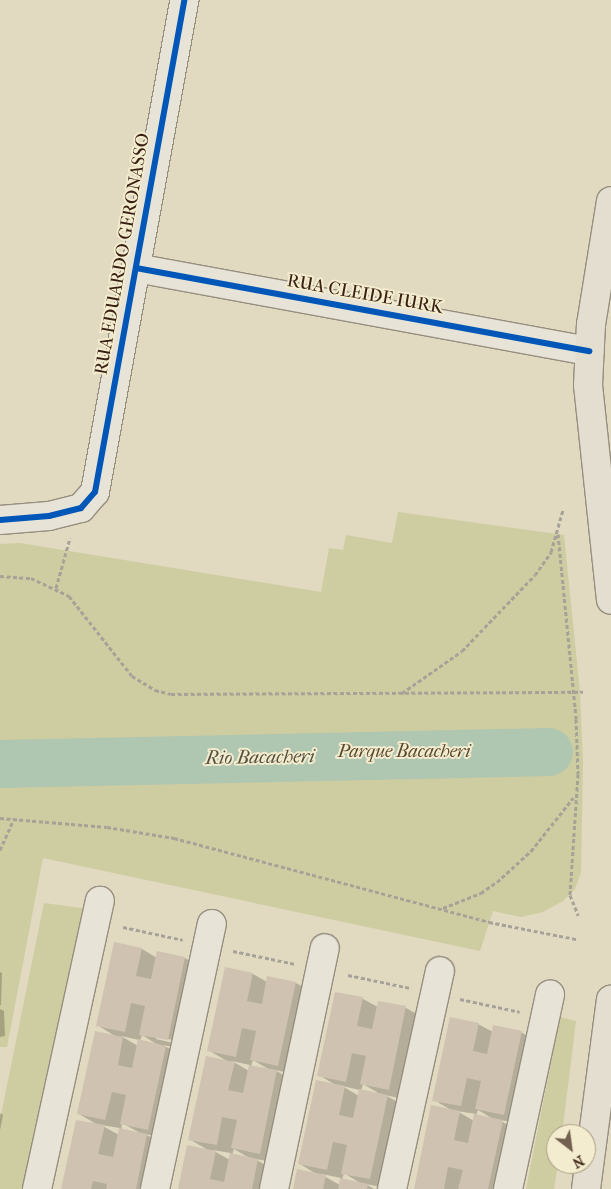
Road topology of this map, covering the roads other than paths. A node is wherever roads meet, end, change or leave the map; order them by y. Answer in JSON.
{"nodes":[{"id":1,"x":184,"y":0,"type":"edge"},
{"id":2,"x":611,"y":202,"type":"edge"},
{"id":3,"x":136,"y":268,"type":"junction"},
{"id":4,"x":589,"y":351,"type":"junction"},
{"id":5,"x":0,"y":520,"type":"edge"},
{"id":6,"x":611,"y":600,"type":"edge"},
{"id":7,"x":100,"y":901,"type":"dead end"},
{"id":8,"x":212,"y":924,"type":"dead end"},
{"id":9,"x":325,"y":948,"type":"dead end"},
{"id":10,"x":440,"y":971,"type":"dead end"},
{"id":11,"x":550,"y":994,"type":"dead end"},
{"id":12,"x":611,"y":1000,"type":"edge"},
{"id":13,"x":37,"y":1189,"type":"edge"},
{"id":14,"x":155,"y":1189,"type":"edge"},
{"id":15,"x":274,"y":1189,"type":"edge"},
{"id":16,"x":392,"y":1189,"type":"edge"},
{"id":17,"x":508,"y":1189,"type":"edge"},
{"id":18,"x":586,"y":1189,"type":"edge"}],
"edges":[{"from":1,"to":3,"type":"street","name":"RUA EDUARDO GERONASSO"},
{"from":2,"to":4,"type":"main road"},
{"from":3,"to":4,"type":"street","name":"RUA CLEIDE IURK"},
{"from":3,"to":5,"type":"street","name":"RUA EDUARDO GERONASSO"},
{"from":4,"to":6,"type":"main road"},
{"from":7,"to":13,"type":"street"},
{"from":8,"to":14,"type":"street"},
{"from":9,"to":15,"type":"street"},
{"from":10,"to":16,"type":"street"},
{"from":11,"to":17,"type":"street"},
{"from":12,"to":18,"type":"main road"}]}
